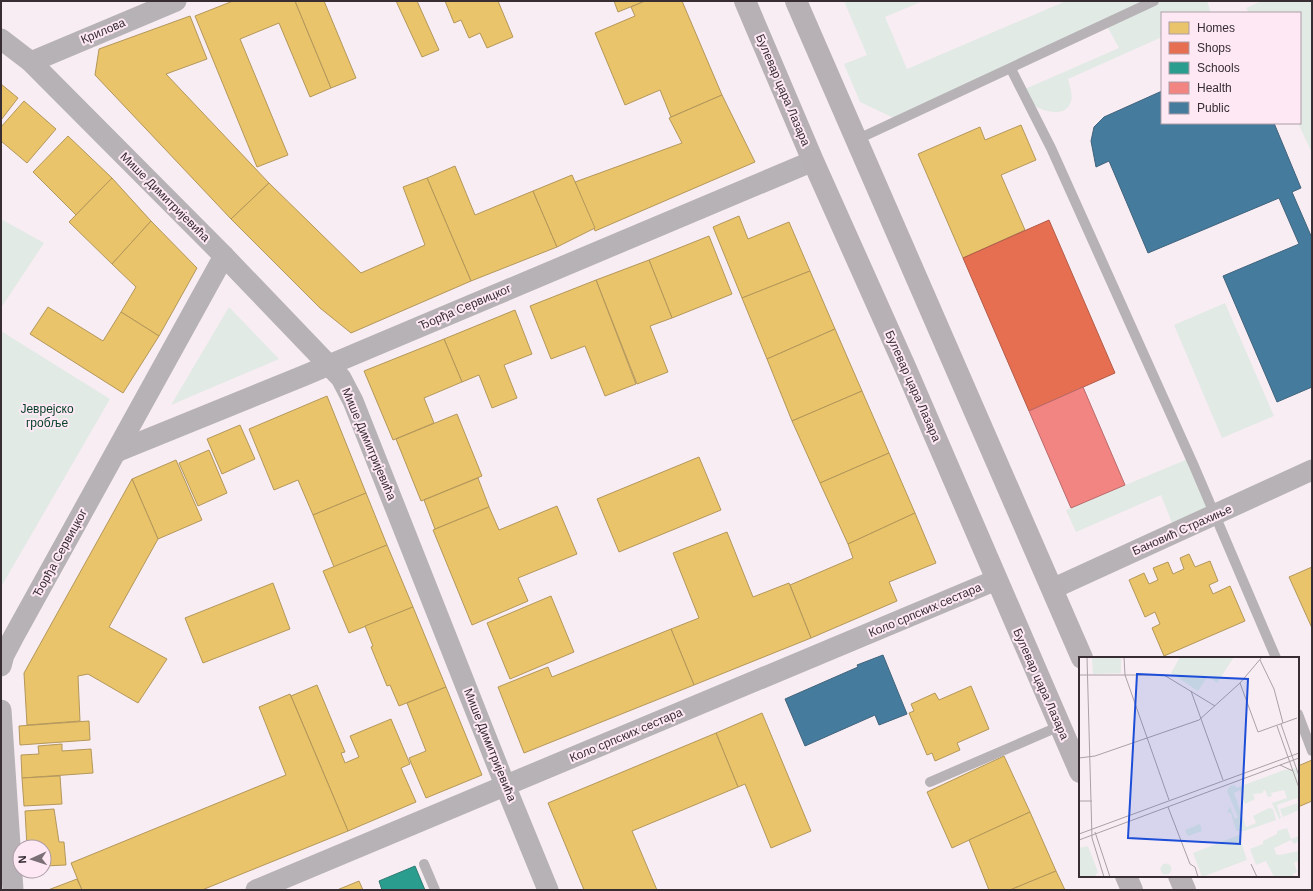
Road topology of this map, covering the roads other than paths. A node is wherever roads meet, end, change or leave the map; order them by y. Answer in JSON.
{"nodes":[{"id":1,"x":176,"y":1,"type":"edge"},
{"id":2,"x":745,"y":1,"type":"edge"},
{"id":3,"x":796,"y":1,"type":"edge"},
{"id":4,"x":1154,"y":1,"type":"edge"},
{"id":5,"x":1,"y":39,"type":"edge"},
{"id":6,"x":31,"y":62,"type":"junction"},
{"id":7,"x":1011,"y":69,"type":"junction"},
{"id":8,"x":858,"y":139,"type":"junction"},
{"id":9,"x":813,"y":161,"type":"junction"},
{"id":10,"x":224,"y":256,"type":"junction"},
{"id":11,"x":330,"y":365,"type":"junction"},
{"id":12,"x":116,"y":452,"type":"junction"},
{"id":13,"x":1312,"y":470,"type":"edge"},
{"id":14,"x":1215,"y":515,"type":"junction"},
{"id":15,"x":996,"y":580,"type":"junction"},
{"id":16,"x":1052,"y":589,"type":"junction"},
{"id":17,"x":1082,"y":657,"type":"edge"},
{"id":18,"x":1276,"y":657,"type":"edge"},
{"id":19,"x":3,"y":660,"type":"edge"},
{"id":20,"x":1,"y":710,"type":"edge"},
{"id":21,"x":1299,"y":717,"type":"edge"},
{"id":22,"x":1060,"y":726,"type":"junction"},
{"id":23,"x":1312,"y":751,"type":"edge"},
{"id":24,"x":1079,"y":770,"type":"edge"},
{"id":25,"x":930,"y":782,"type":"dead end"},
{"id":26,"x":505,"y":785,"type":"junction"},
{"id":27,"x":424,"y":864,"type":"dead end"},
{"id":28,"x":1126,"y":877,"type":"edge"},
{"id":29,"x":1179,"y":877,"type":"edge"},
{"id":30,"x":13,"y":890,"type":"edge"},
{"id":31,"x":256,"y":890,"type":"edge"},
{"id":32,"x":435,"y":890,"type":"edge"},
{"id":33,"x":548,"y":890,"type":"edge"},
{"id":34,"x":1132,"y":890,"type":"edge"},
{"id":35,"x":1185,"y":890,"type":"edge"}],
"edges":[{"from":1,"to":6,"type":"street","name":"Крилова"},
{"from":2,"to":9,"type":"main road","name":"Булевар цара Лазара"},
{"from":3,"to":8,"type":"main road"},
{"from":4,"to":7,"type":"lane"},
{"from":5,"to":6,"type":"street","name":"Мише Димитријевића"},
{"from":6,"to":10,"type":"street","name":"Мише Димитријевића"},
{"from":7,"to":8,"type":"lane"},
{"from":7,"to":14,"type":"lane"},
{"from":8,"to":16,"type":"main road"},
{"from":9,"to":11,"type":"street","name":"Ђорђа Сервицког"},
{"from":9,"to":15,"type":"main road","name":"Булевар цара Лазара"},
{"from":10,"to":11,"type":"street","name":"Мише Димитријевића"},
{"from":10,"to":12,"type":"street","name":"Ђорђа Сервицког"},
{"from":11,"to":12,"type":"street","name":"Ђорђа Сервицког"},
{"from":11,"to":26,"type":"street","name":"Мише Димитријевића"},
{"from":12,"to":19,"type":"street","name":"Ђорђа Сервицког"},
{"from":13,"to":14,"type":"street","name":"Бановић Страхиње"},
{"from":14,"to":16,"type":"street","name":"Бановић Страхиње"},
{"from":14,"to":18,"type":"lane"},
{"from":15,"to":22,"type":"main road","name":"Булевар цара Лазара"},
{"from":15,"to":26,"type":"street","name":"Коло српских сестара"},
{"from":16,"to":17,"type":"main road"},
{"from":20,"to":30,"type":"street"},
{"from":21,"to":23,"type":"lane"},
{"from":22,"to":24,"type":"main road","name":"Булевар цара Лазара"},
{"from":22,"to":25,"type":"lane"},
{"from":26,"to":31,"type":"street","name":"Коло српских сестара"},
{"from":26,"to":33,"type":"street","name":"Мише Димитријевића"},
{"from":27,"to":32,"type":"lane"},
{"from":28,"to":34,"type":"main road"},
{"from":29,"to":35,"type":"main road"}]}
